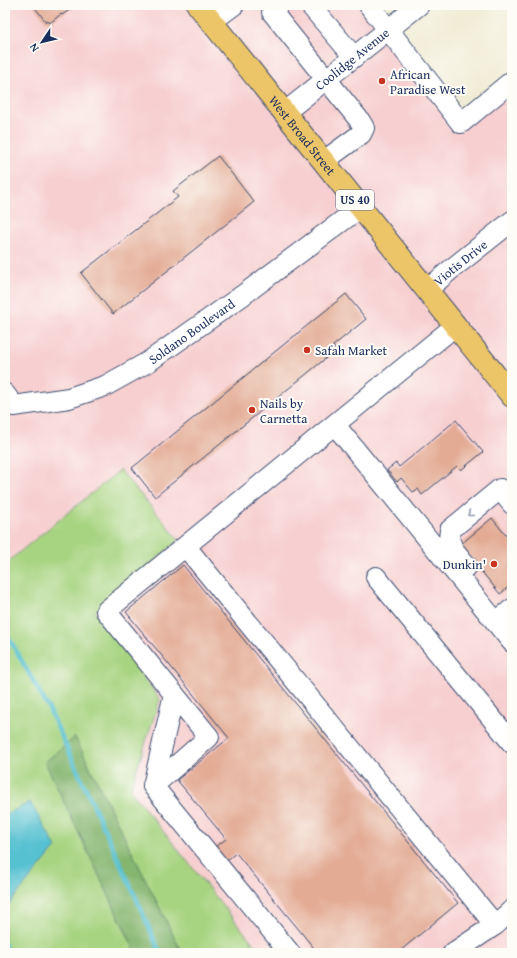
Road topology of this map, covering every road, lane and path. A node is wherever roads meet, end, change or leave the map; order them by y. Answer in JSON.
{"nodes":[{"id":1,"x":198,"y":5,"type":"edge"},
{"id":2,"x":234,"y":5,"type":"edge"},
{"id":3,"x":310,"y":5,"type":"edge"},
{"id":4,"x":369,"y":5,"type":"edge"},
{"id":5,"x":419,"y":5,"type":"edge"},
{"id":6,"x":270,"y":7,"type":"edge"},
{"id":7,"x":211,"y":22,"type":"junction"},
{"id":8,"x":388,"y":29,"type":"junction"},
{"id":9,"x":354,"y":57,"type":"junction"},
{"id":10,"x":326,"y":79,"type":"junction"},
{"id":11,"x":512,"y":81,"type":"edge"},
{"id":12,"x":284,"y":113,"type":"junction"},
{"id":13,"x":324,"y":161,"type":"junction"},
{"id":14,"x":361,"y":207,"type":"junction"},
{"id":15,"x":512,"y":221,"type":"edge"},
{"id":16,"x":427,"y":290,"type":"junction"},
{"id":17,"x":455,"y":326,"type":"junction"},
{"id":18,"x":5,"y":394,"type":"edge"},
{"id":19,"x":512,"y":396,"type":"edge"},
{"id":20,"x":335,"y":425,"type":"junction"},
{"id":21,"x":506,"y":496,"type":"edge"},
{"id":22,"x":450,"y":530,"type":"junction"},
{"id":23,"x":433,"y":544,"type":"junction"},
{"id":24,"x":186,"y":547,"type":"junction"},
{"id":25,"x":376,"y":577,"type":"dead end"},
{"id":26,"x":505,"y":615,"type":"edge"},
{"id":27,"x":512,"y":642,"type":"edge"},
{"id":28,"x":174,"y":694,"type":"junction"},
{"id":29,"x":512,"y":743,"type":"edge"},
{"id":30,"x":153,"y":786,"type":"junction"},
{"id":31,"x":512,"y":910,"type":"edge"},
{"id":32,"x":495,"y":924,"type":"junction"},
{"id":33,"x":290,"y":953,"type":"edge"},
{"id":34,"x":453,"y":953,"type":"edge"}],
"edges":[{"from":1,"to":7,"type":"main road","name":"West Broad Street","number":"US 40"},
{"from":2,"to":7,"type":"street"},
{"from":3,"to":9,"type":"street"},
{"from":4,"to":8,"type":"street"},
{"from":5,"to":8,"type":"street","name":"Coolidge Avenue"},
{"from":6,"to":10,"type":"street"},
{"from":7,"to":12,"type":"main road","name":"West Broad Street","number":"US 40"},
{"from":8,"to":9,"type":"street","name":"Coolidge Avenue"},
{"from":8,"to":11,"type":"street"},
{"from":9,"to":10,"type":"street","name":"Coolidge Avenue"},
{"from":10,"to":12,"type":"street","name":"Coolidge Avenue"},
{"from":10,"to":13,"type":"street"},
{"from":12,"to":13,"type":"main road","name":"West Broad Street","number":"US 40"},
{"from":13,"to":14,"type":"main road","name":"West Broad Street","number":"US 40"},
{"from":14,"to":16,"type":"main road","name":"West Broad Street","number":"US 40"},
{"from":14,"to":18,"type":"street","name":"Soldano Boulevard"},
{"from":15,"to":16,"type":"street","name":"Viotis Drive"},
{"from":16,"to":17,"type":"main road","name":"West Broad Street","number":"US 40"},
{"from":17,"to":19,"type":"main road","name":"West Broad Street","number":"US 40"},
{"from":17,"to":20,"type":"street"},
{"from":20,"to":23,"type":"street"},
{"from":20,"to":24,"type":"street"},
{"from":21,"to":22,"type":"street","one_way":true},
{"from":22,"to":23,"type":"street"},
{"from":22,"to":26,"type":"street"},
{"from":23,"to":26,"type":"street"},
{"from":24,"to":28,"type":"street"},
{"from":24,"to":32,"type":"street"},
{"from":25,"to":29,"type":"street"},
{"from":26,"to":27,"type":"street"},
{"from":28,"to":30,"type":"street"},
{"from":28,"to":30,"type":"street"},
{"from":30,"to":33,"type":"street"},
{"from":31,"to":32,"type":"street"},
{"from":32,"to":34,"type":"street"}]}
